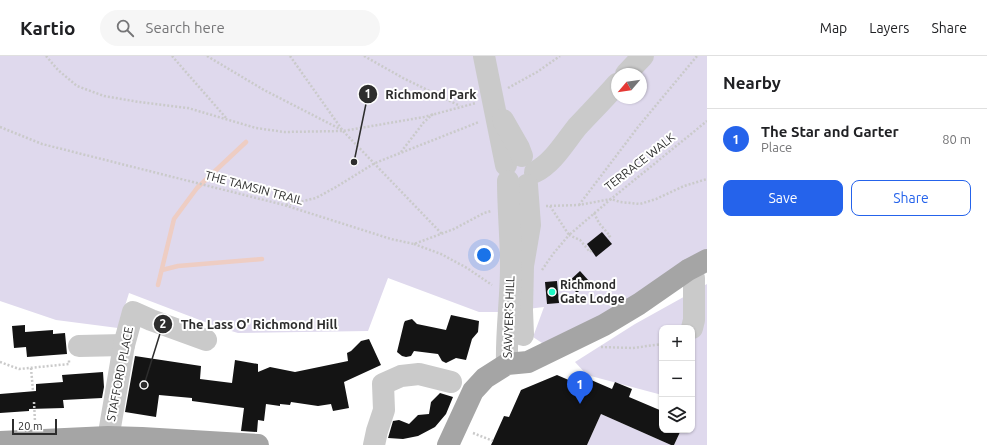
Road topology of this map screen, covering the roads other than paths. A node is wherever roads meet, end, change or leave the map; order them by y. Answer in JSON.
{"nodes":[{"id":1,"x":484,"y":56,"type":"edge"},
{"id":2,"x":643,"y":56,"type":"edge"},
{"id":3,"x":632,"y":68,"type":"edge"},
{"id":4,"x":611,"y":91,"type":"edge"},
{"id":5,"x":521,"y":169,"type":"junction"},
{"id":6,"x":698,"y":265,"type":"edge"},
{"id":7,"x":693,"y":325,"type":"edge"},
{"id":8,"x":206,"y":340,"type":"dead end"},
{"id":9,"x":124,"y":345,"type":"junction"},
{"id":10,"x":79,"y":346,"type":"road end"},
{"id":11,"x":507,"y":364,"type":"junction"},
{"id":12,"x":451,"y":382,"type":"dead end"},
{"id":13,"x":107,"y":441,"type":"edge"},
{"id":14,"x":0,"y":442,"type":"edge"},
{"id":15,"x":258,"y":445,"type":"edge"},
{"id":16,"x":374,"y":445,"type":"edge"},
{"id":17,"x":448,"y":445,"type":"edge"}],
"edges":[{"from":1,"to":5,"type":"street","name":"SAWYER'S HILL"},
{"from":2,"to":3,"type":"street"},
{"from":4,"to":5,"type":"street"},
{"from":5,"to":11,"type":"street","name":"SAWYER'S HILL"},
{"from":5,"to":11,"type":"street","name":"SAWYER'S HILL"},
{"from":6,"to":7,"type":"street"},
{"from":6,"to":11,"type":"main road"},
{"from":8,"to":9,"type":"street","name":"STAFFORD PLACE"},
{"from":9,"to":10,"type":"street"},
{"from":9,"to":13,"type":"street","name":"STAFFORD PLACE"},
{"from":11,"to":17,"type":"main road"},
{"from":12,"to":16,"type":"street"},
{"from":13,"to":14,"type":"main road"},
{"from":13,"to":15,"type":"main road"}]}
